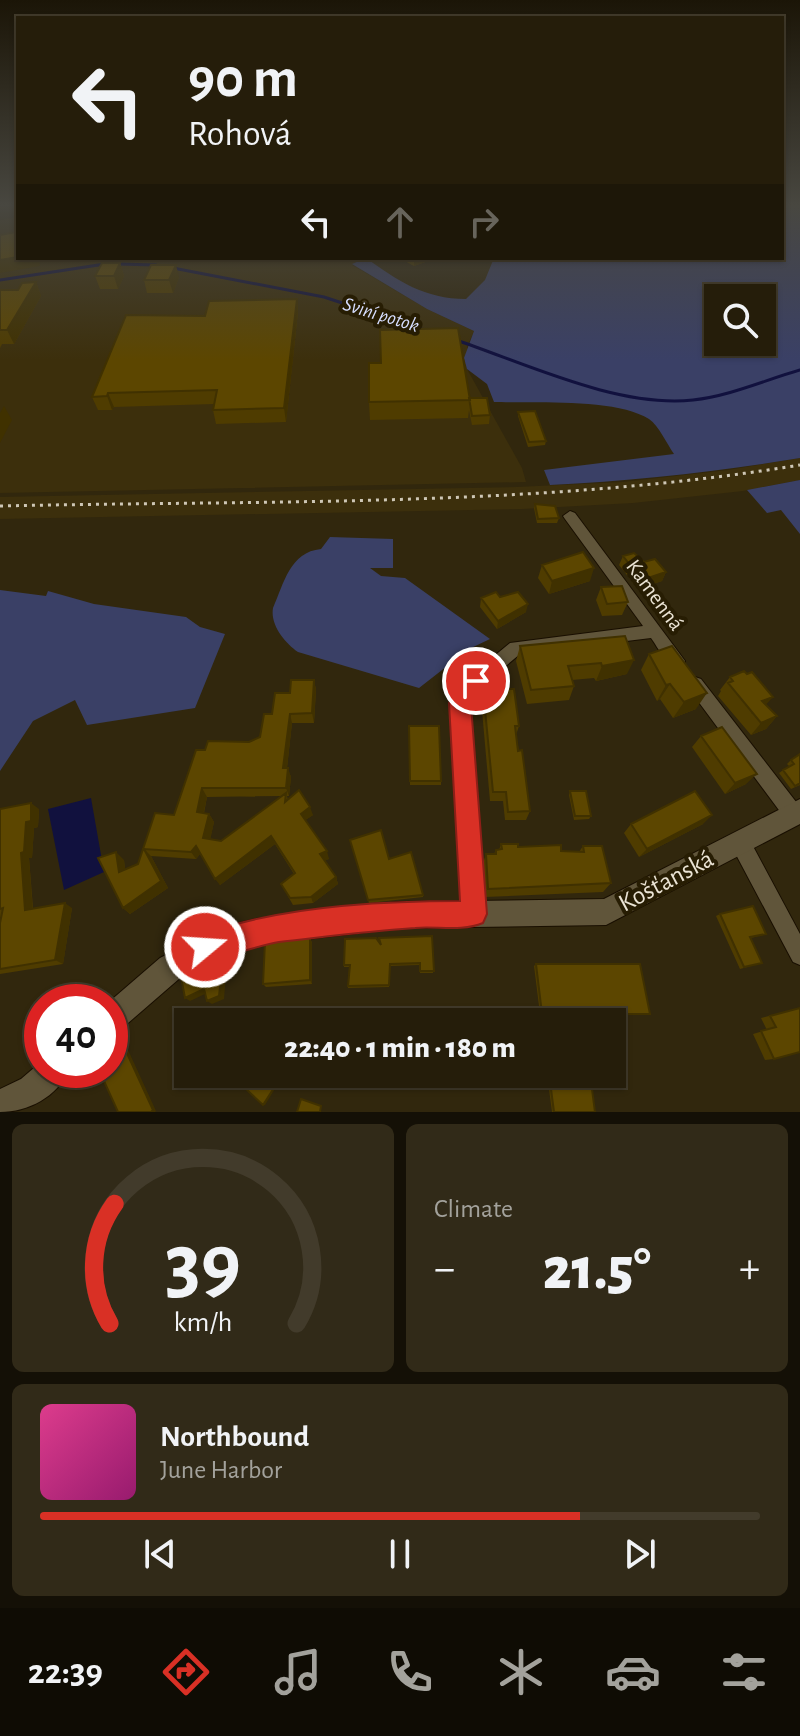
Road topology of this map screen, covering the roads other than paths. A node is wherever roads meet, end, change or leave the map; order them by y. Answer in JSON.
{"nodes":[{"id":1,"x":570,"y":516,"type":"dead end"},
{"id":2,"x":654,"y":631,"type":"junction"},
{"id":3,"x":797,"y":812,"type":"edge"},
{"id":4,"x":740,"y":842,"type":"junction"},
{"id":5,"x":473,"y":914,"type":"junction"},
{"id":6,"x":800,"y":955,"type":"edge"},
{"id":7,"x":128,"y":1005,"type":"edge"},
{"id":8,"x":34,"y":1088,"type":"edge"},
{"id":9,"x":0,"y":1105,"type":"edge"}],
"edges":[{"from":1,"to":2,"type":"street","name":"Kamenná"},
{"from":2,"to":3,"type":"street","name":"Kamenná"},
{"from":2,"to":5,"type":"street"},
{"from":3,"to":4,"type":"street","name":"Košťanská"},
{"from":4,"to":5,"type":"street","name":"Košťanská"},
{"from":4,"to":6,"type":"street"},
{"from":5,"to":7,"type":"street","name":"Košťanská"},
{"from":8,"to":9,"type":"street"}]}
